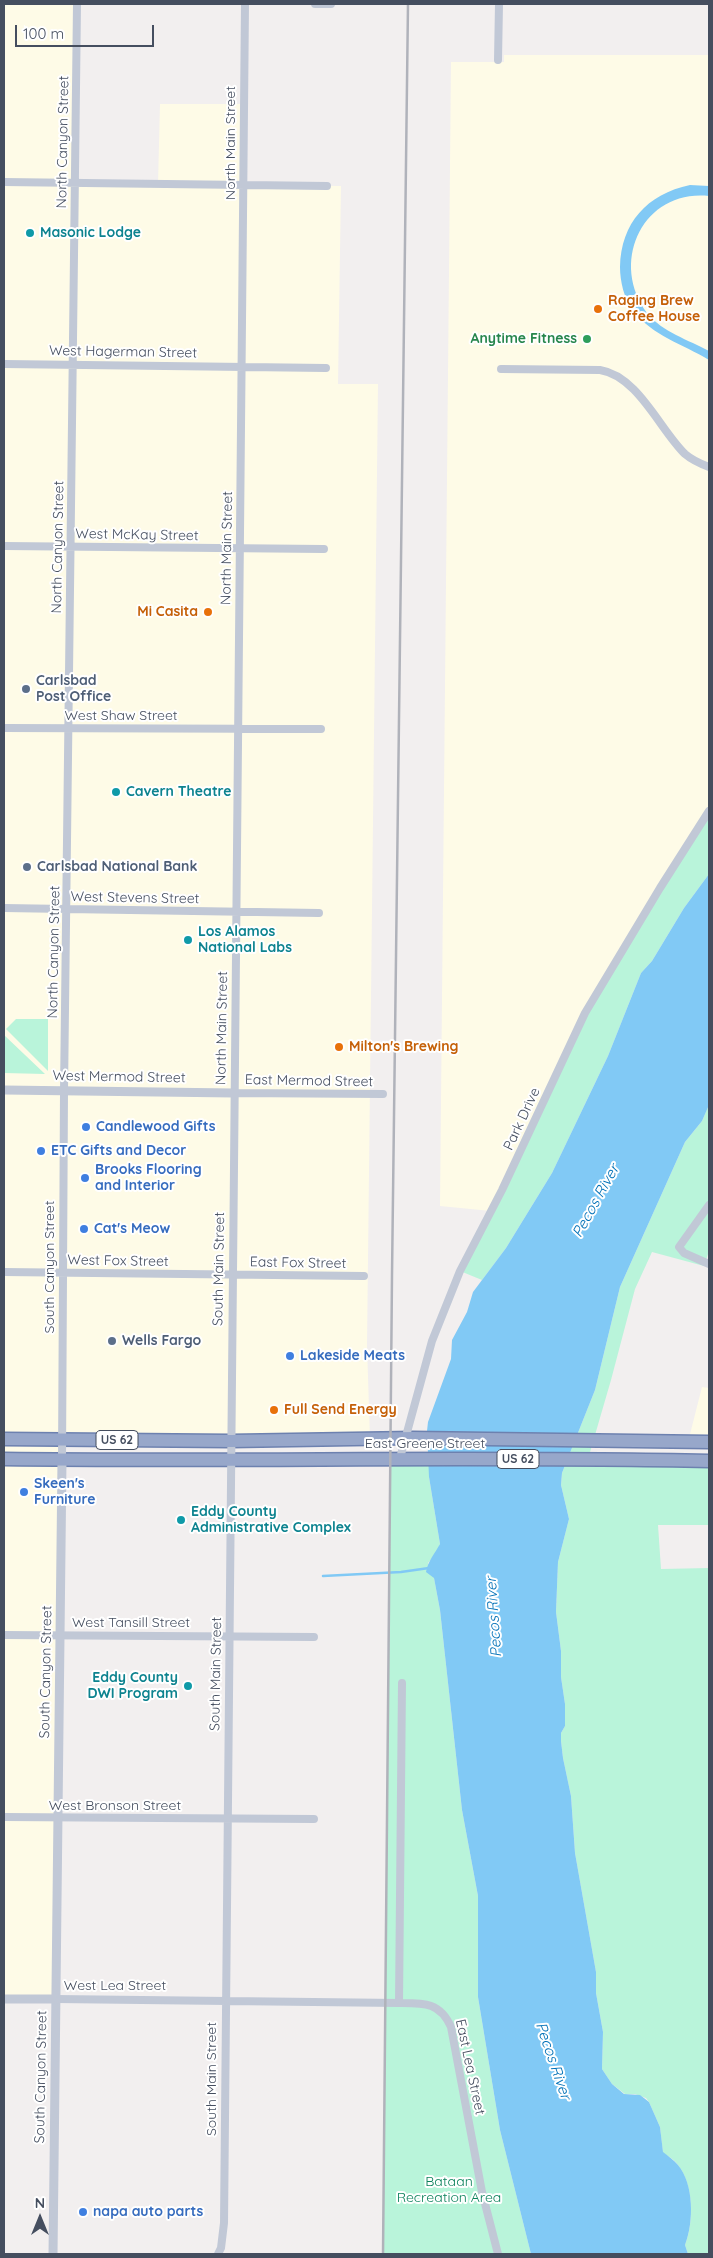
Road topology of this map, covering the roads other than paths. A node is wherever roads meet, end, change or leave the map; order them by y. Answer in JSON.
{"nodes":[{"id":1,"x":77,"y":4,"type":"edge"},
{"id":2,"x":245,"y":4,"type":"edge"},
{"id":3,"x":315,"y":4,"type":"edge"},
{"id":4,"x":331,"y":4,"type":"edge"},
{"id":5,"x":499,"y":4,"type":"edge"},
{"id":6,"x":498,"y":60,"type":"dead end"},
{"id":7,"x":4,"y":182,"type":"edge"},
{"id":8,"x":75,"y":183,"type":"junction"},
{"id":9,"x":243,"y":185,"type":"junction"},
{"id":10,"x":327,"y":186,"type":"dead end"},
{"id":11,"x":4,"y":364,"type":"edge"},
{"id":12,"x":73,"y":364,"type":"junction"},
{"id":13,"x":242,"y":366,"type":"junction"},
{"id":14,"x":326,"y":368,"type":"dead end"},
{"id":15,"x":501,"y":369,"type":"dead end"},
{"id":16,"x":709,"y":467,"type":"edge"},
{"id":17,"x":4,"y":546,"type":"edge"},
{"id":18,"x":71,"y":546,"type":"junction"},
{"id":19,"x":240,"y":548,"type":"junction"},
{"id":20,"x":324,"y":549,"type":"dead end"},
{"id":21,"x":4,"y":728,"type":"edge"},
{"id":22,"x":68,"y":728,"type":"junction"},
{"id":23,"x":237,"y":729,"type":"junction"},
{"id":24,"x":321,"y":729,"type":"dead end"},
{"id":25,"x":709,"y":811,"type":"edge"},
{"id":26,"x":4,"y":908,"type":"edge"},
{"id":27,"x":67,"y":909,"type":"junction"},
{"id":28,"x":235,"y":912,"type":"junction"},
{"id":29,"x":320,"y":913,"type":"dead end"},
{"id":30,"x":4,"y":1090,"type":"edge"},
{"id":31,"x":64,"y":1091,"type":"junction"},
{"id":32,"x":234,"y":1093,"type":"junction"},
{"id":33,"x":383,"y":1094,"type":"dead end"},
{"id":34,"x":709,"y":1205,"type":"edge"},
{"id":35,"x":709,"y":1264,"type":"edge"},
{"id":36,"x":4,"y":1272,"type":"edge"},
{"id":37,"x":64,"y":1273,"type":"junction"},
{"id":38,"x":232,"y":1274,"type":"junction"},
{"id":39,"x":364,"y":1276,"type":"dead end"},
{"id":40,"x":404,"y":1438,"type":"junction"},
{"id":41,"x":4,"y":1439,"type":"edge"},
{"id":42,"x":62,"y":1440,"type":"junction"},
{"id":43,"x":231,"y":1441,"type":"junction"},
{"id":44,"x":709,"y":1442,"type":"edge"},
{"id":45,"x":400,"y":1458,"type":"junction"},
{"id":46,"x":4,"y":1460,"type":"edge"},
{"id":47,"x":62,"y":1460,"type":"junction"},
{"id":48,"x":231,"y":1461,"type":"junction"},
{"id":49,"x":709,"y":1461,"type":"edge"},
{"id":50,"x":4,"y":1635,"type":"edge"},
{"id":51,"x":61,"y":1636,"type":"junction"},
{"id":52,"x":229,"y":1636,"type":"junction"},
{"id":53,"x":314,"y":1637,"type":"dead end"},
{"id":54,"x":402,"y":1683,"type":"dead end"},
{"id":55,"x":4,"y":1817,"type":"edge"},
{"id":56,"x":57,"y":1818,"type":"junction"},
{"id":57,"x":227,"y":1819,"type":"junction"},
{"id":58,"x":314,"y":1819,"type":"dead end"},
{"id":59,"x":4,"y":1999,"type":"edge"},
{"id":60,"x":56,"y":2000,"type":"junction"},
{"id":61,"x":226,"y":2001,"type":"junction"},
{"id":62,"x":399,"y":2003,"type":"junction"},
{"id":63,"x":53,"y":2254,"type":"edge"},
{"id":64,"x":218,"y":2254,"type":"edge"},
{"id":65,"x":498,"y":2254,"type":"edge"}],
"edges":[{"from":1,"to":8,"type":"street","name":"North Canyon Street"},
{"from":2,"to":9,"type":"street","name":"North Main Street"},
{"from":3,"to":4,"type":"street"},
{"from":5,"to":6,"type":"street"},
{"from":7,"to":8,"type":"street"},
{"from":8,"to":9,"type":"street"},
{"from":8,"to":12,"type":"street","name":"North Canyon Street"},
{"from":9,"to":10,"type":"street"},
{"from":9,"to":13,"type":"street","name":"North Main Street"},
{"from":11,"to":12,"type":"street","name":"West Hagerman Street"},
{"from":12,"to":13,"type":"street","name":"West Hagerman Street"},
{"from":12,"to":18,"type":"street","name":"North Canyon Street"},
{"from":13,"to":14,"type":"street","name":"West Hagerman Street"},
{"from":13,"to":19,"type":"street","name":"North Main Street"},
{"from":15,"to":16,"type":"street"},
{"from":17,"to":18,"type":"street","name":"West McKay Street"},
{"from":18,"to":19,"type":"street","name":"West McKay Street"},
{"from":18,"to":22,"type":"street","name":"North Canyon Street"},
{"from":19,"to":20,"type":"street","name":"West McKay Street"},
{"from":19,"to":23,"type":"street","name":"North Main Street"},
{"from":21,"to":22,"type":"street","name":"West Shaw Street"},
{"from":22,"to":23,"type":"street","name":"West Shaw Street"},
{"from":22,"to":27,"type":"street","name":"North Canyon Street"},
{"from":23,"to":24,"type":"street","name":"West Shaw Street"},
{"from":23,"to":28,"type":"street","name":"North Main Street"},
{"from":25,"to":40,"type":"street","name":"Park Drive"},
{"from":26,"to":27,"type":"street","name":"West Stevens Street"},
{"from":27,"to":28,"type":"street","name":"West Stevens Street"},
{"from":27,"to":31,"type":"street","name":"North Canyon Street"},
{"from":28,"to":29,"type":"street","name":"West Stevens Street"},
{"from":28,"to":32,"type":"street","name":"North Main Street"},
{"from":30,"to":31,"type":"street","name":"West Mermod Street"},
{"from":31,"to":32,"type":"street","name":"West Mermod Street"},
{"from":31,"to":37,"type":"street","name":"South Canyon Street"},
{"from":32,"to":33,"type":"street","name":"East Mermod Street"},
{"from":32,"to":38,"type":"street","name":"South Main Street"},
{"from":34,"to":35,"type":"street"},
{"from":36,"to":37,"type":"street","name":"West Fox Street"},
{"from":37,"to":38,"type":"street","name":"West Fox Street"},
{"from":37,"to":42,"type":"street","name":"South Canyon Street"},
{"from":38,"to":39,"type":"street","name":"East Fox Street"},
{"from":38,"to":43,"type":"street","name":"South Main Street"},
{"from":40,"to":43,"type":"highway","name":"East Greene Street","number":"US 62"},
{"from":40,"to":44,"type":"highway","name":"East Greene Street","number":"US 62"},
{"from":40,"to":45,"type":"street","name":"Park Drive"},
{"from":41,"to":42,"type":"highway","number":"US 62"},
{"from":42,"to":43,"type":"highway","number":"US 62"},
{"from":42,"to":47,"type":"street","name":"South Canyon Street"},
{"from":43,"to":48,"type":"street","name":"South Main Street"},
{"from":45,"to":48,"type":"highway","name":"East Greene Street","number":"US 62"},
{"from":45,"to":49,"type":"highway","name":"East Greene Street","number":"US 62"},
{"from":46,"to":47,"type":"highway","number":"US 62"},
{"from":47,"to":48,"type":"highway","number":"US 62"},
{"from":47,"to":51,"type":"street","name":"South Canyon Street"},
{"from":48,"to":52,"type":"street","name":"South Main Street"},
{"from":50,"to":51,"type":"street","name":"West Tansill Street"},
{"from":51,"to":52,"type":"street","name":"West Tansill Street"},
{"from":51,"to":56,"type":"street","name":"South Canyon Street"},
{"from":52,"to":53,"type":"street","name":"West Tansill Street"},
{"from":52,"to":57,"type":"street","name":"South Main Street"},
{"from":54,"to":62,"type":"street"},
{"from":55,"to":56,"type":"street","name":"West Bronson Street"},
{"from":56,"to":57,"type":"street","name":"West Bronson Street"},
{"from":56,"to":60,"type":"street","name":"South Canyon Street"},
{"from":57,"to":58,"type":"street","name":"West Bronson Street"},
{"from":57,"to":61,"type":"street","name":"South Main Street"},
{"from":59,"to":60,"type":"street","name":"West Lea Street"},
{"from":60,"to":61,"type":"street","name":"West Lea Street"},
{"from":60,"to":63,"type":"street","name":"South Canyon Street"},
{"from":61,"to":62,"type":"street","name":"East Lea Street"},
{"from":61,"to":64,"type":"street","name":"South Main Street"},
{"from":62,"to":65,"type":"street","name":"East Lea Street"}]}
